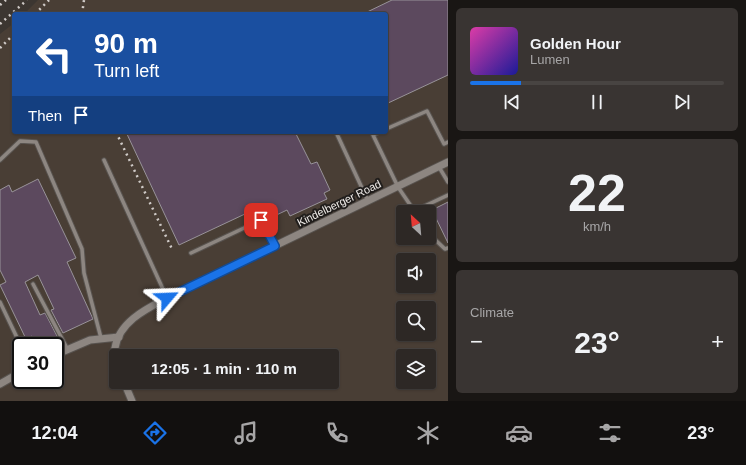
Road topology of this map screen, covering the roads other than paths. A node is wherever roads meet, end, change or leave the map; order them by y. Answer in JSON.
{"nodes":[{"id":1,"x":388,"y":128,"type":"edge"},
{"id":2,"x":337,"y":134,"type":"edge"},
{"id":3,"x":375,"y":134,"type":"edge"},
{"id":4,"x":448,"y":142,"type":"edge"},
{"id":5,"x":0,"y":160,"type":"edge"},
{"id":6,"x":104,"y":160,"type":"dead end"},
{"id":7,"x":448,"y":162,"type":"edge"},
{"id":8,"x":439,"y":167,"type":"junction"},
{"id":9,"x":448,"y":182,"type":"edge"},
{"id":10,"x":398,"y":187,"type":"junction"},
{"id":11,"x":448,"y":195,"type":"edge"},
{"id":12,"x":368,"y":201,"type":"junction"},
{"id":13,"x":410,"y":205,"type":"edge"},
{"id":14,"x":429,"y":205,"type":"edge"},
{"id":15,"x":436,"y":240,"type":"edge"},
{"id":16,"x":275,"y":246,"type":"junction"},
{"id":17,"x":448,"y":248,"type":"edge"},
{"id":18,"x":191,"y":253,"type":"dead end"},
{"id":19,"x":33,"y":284,"type":"dead end"},
{"id":20,"x":167,"y":298,"type":"junction"},
{"id":21,"x":0,"y":302,"type":"edge"},
{"id":22,"x":18,"y":337,"type":"edge"},
{"id":23,"x":119,"y":337,"type":"junction"},
{"id":24,"x":101,"y":338,"type":"junction"},
{"id":25,"x":115,"y":349,"type":"edge"},
{"id":26,"x":68,"y":350,"type":"junction"},
{"id":27,"x":64,"y":352,"type":"edge"},
{"id":28,"x":12,"y":377,"type":"edge"},
{"id":29,"x":0,"y":384,"type":"edge"},
{"id":30,"x":127,"y":389,"type":"edge"},
{"id":31,"x":132,"y":401,"type":"edge"}],
"edges":[{"from":1,"to":4,"type":"lane"},
{"from":2,"to":12,"type":"lane"},
{"from":3,"to":10,"type":"lane"},
{"from":5,"to":24,"type":"lane"},
{"from":6,"to":20,"type":"lane"},
{"from":7,"to":8,"type":"street","name":"Kindelberger Road"},
{"from":8,"to":9,"type":"lane"},
{"from":8,"to":10,"type":"street","name":"Kindelberger Road"},
{"from":10,"to":12,"type":"street","name":"Kindelberger Road"},
{"from":10,"to":13,"type":"lane"},
{"from":11,"to":14,"type":"lane"},
{"from":12,"to":16,"type":"street","name":"Kindelberger Road"},
{"from":15,"to":17,"type":"lane"},
{"from":16,"to":18,"type":"lane"},
{"from":16,"to":20,"type":"street","name":"Kindelberger Road"},
{"from":19,"to":26,"type":"lane"},
{"from":20,"to":23,"type":"street","name":"Kindelberger Road"},
{"from":21,"to":22,"type":"lane"},
{"from":23,"to":24,"type":"street"},
{"from":23,"to":25,"type":"street"},
{"from":24,"to":26,"type":"street"},
{"from":26,"to":27,"type":"street"},
{"from":28,"to":29,"type":"street"},
{"from":30,"to":31,"type":"street"}]}
